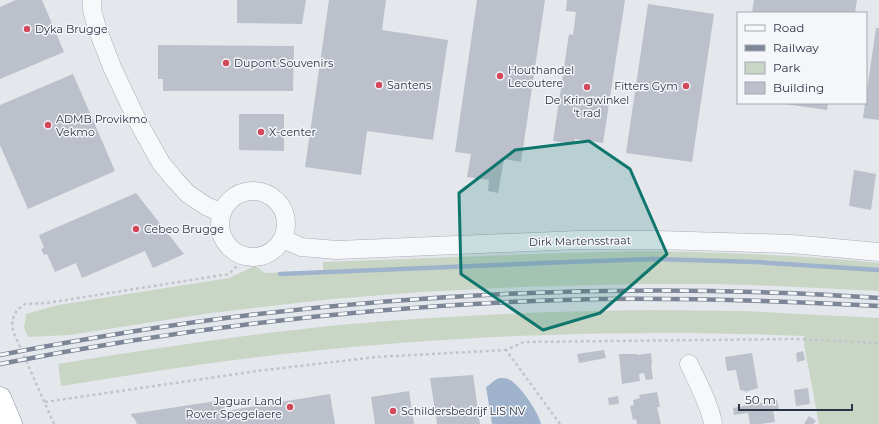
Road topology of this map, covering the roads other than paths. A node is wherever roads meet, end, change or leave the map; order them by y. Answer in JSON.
{"nodes":[{"id":1,"x":92,"y":0,"type":"edge"},
{"id":2,"x":222,"y":213,"type":"junction"},
{"id":3,"x":283,"y":239,"type":"junction"},
{"id":4,"x":879,"y":252,"type":"edge"},
{"id":5,"x":688,"y":364,"type":"dead end"},
{"id":6,"x":0,"y":398,"type":"edge"},
{"id":7,"x":11,"y":424,"type":"edge"},
{"id":8,"x":713,"y":424,"type":"edge"}],
"edges":[{"from":1,"to":2,"type":"street"},
{"from":2,"to":3,"type":"street"},
{"from":2,"to":3,"type":"street"},
{"from":3,"to":4,"type":"street","name":"Dirk Martensstraat"},
{"from":5,"to":8,"type":"street"},
{"from":6,"to":7,"type":"highway"}]}
